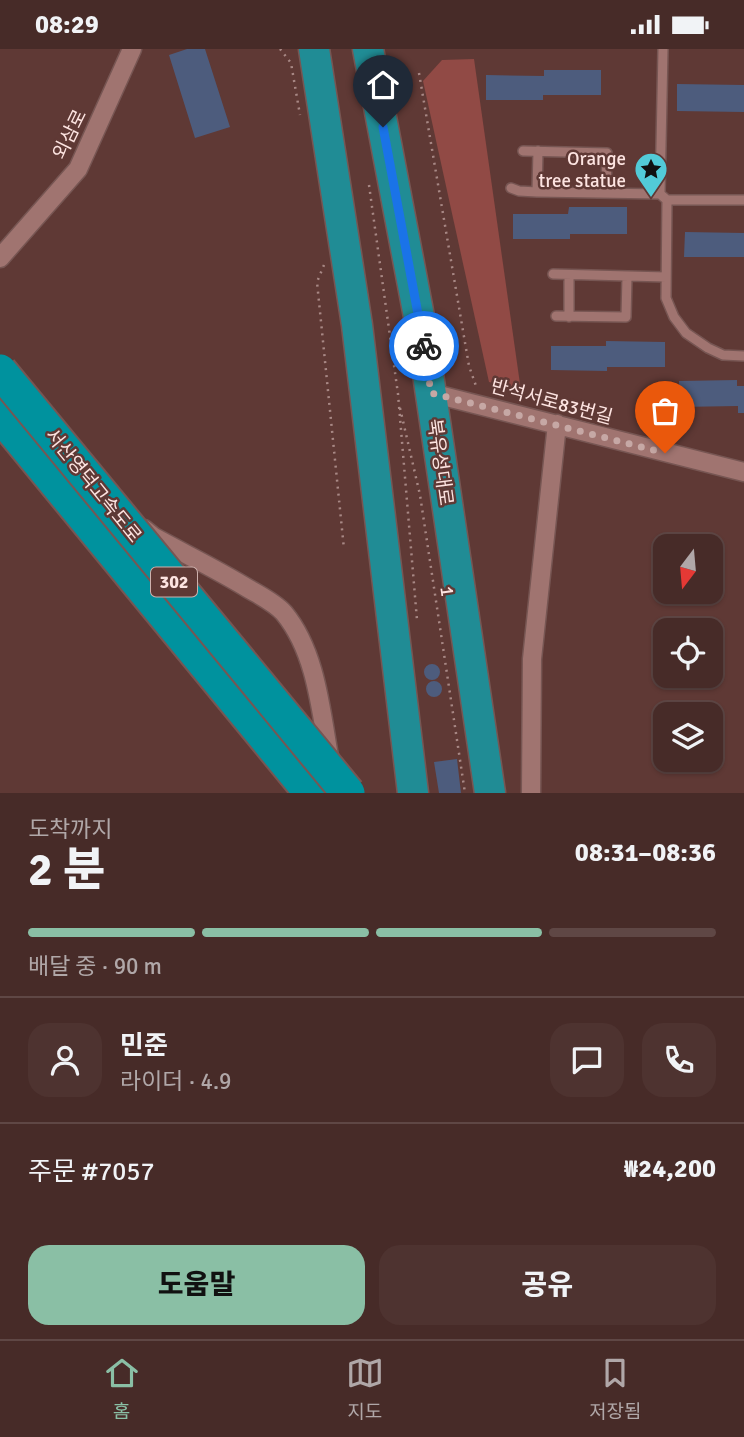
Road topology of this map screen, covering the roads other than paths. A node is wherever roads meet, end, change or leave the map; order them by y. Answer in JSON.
{"nodes":[{"id":1,"x":132,"y":49,"type":"edge"},
{"id":2,"x":314,"y":49,"type":"edge"},
{"id":3,"x":368,"y":49,"type":"edge"},
{"id":4,"x":663,"y":49,"type":"edge"},
{"id":5,"x":523,"y":151,"type":"dead end"},
{"id":6,"x":538,"y":151,"type":"junction"},
{"id":7,"x":511,"y":188,"type":"dead end"},
{"id":8,"x":537,"y":192,"type":"junction"},
{"id":9,"x":606,"y":193,"type":"junction"},
{"id":10,"x":664,"y":197,"type":"junction"},
{"id":11,"x":744,"y":200,"type":"edge"},
{"id":12,"x":0,"y":258,"type":"edge"},
{"id":13,"x":553,"y":274,"type":"dead end"},
{"id":14,"x":569,"y":275,"type":"junction"},
{"id":15,"x":627,"y":277,"type":"junction"},
{"id":16,"x":666,"y":277,"type":"junction"},
{"id":17,"x":556,"y":316,"type":"dead end"},
{"id":18,"x":569,"y":317,"type":"junction"},
{"id":19,"x":744,"y":356,"type":"edge"},
{"id":20,"x":0,"y":360,"type":"edge"},
{"id":21,"x":0,"y":371,"type":"edge"},
{"id":22,"x":431,"y":393,"type":"junction"},
{"id":23,"x":0,"y":415,"type":"edge"},
{"id":24,"x":557,"y":424,"type":"junction"},
{"id":25,"x":744,"y":472,"type":"edge"},
{"id":26,"x":311,"y":793,"type":"edge"},
{"id":27,"x":335,"y":793,"type":"edge"},
{"id":28,"x":348,"y":793,"type":"edge"},
{"id":29,"x":413,"y":793,"type":"edge"},
{"id":30,"x":490,"y":793,"type":"edge"},
{"id":31,"x":531,"y":793,"type":"edge"}],
"edges":[{"from":1,"to":12,"type":"street","name":"외삼로"},
{"from":2,"to":29,"type":"highway"},
{"from":3,"to":22,"type":"highway","name":"북유성대로"},
{"from":4,"to":10,"type":"lane"},
{"from":5,"to":6,"type":"lane"},
{"from":6,"to":8,"type":"lane"},
{"from":6,"to":9,"type":"lane"},
{"from":7,"to":8,"type":"lane"},
{"from":8,"to":9,"type":"lane"},
{"from":9,"to":10,"type":"lane"},
{"from":10,"to":11,"type":"lane"},
{"from":10,"to":16,"type":"lane"},
{"from":13,"to":14,"type":"lane"},
{"from":14,"to":15,"type":"lane"},
{"from":14,"to":18,"type":"lane"},
{"from":15,"to":16,"type":"lane"},
{"from":15,"to":18,"type":"lane"},
{"from":16,"to":19,"type":"lane"},
{"from":17,"to":18,"type":"lane"},
{"from":20,"to":27,"type":"street"},
{"from":21,"to":28,"type":"highway","name":"서산영덕고속도로","number":"302","bridge":true},
{"from":22,"to":24,"type":"street","name":"반석서로83번길"},
{"from":22,"to":30,"type":"highway","name":"북유성대로"},
{"from":23,"to":26,"type":"highway","name":"서산영덕고속도로","number":"302"},
{"from":24,"to":25,"type":"street","name":"반석서로83번길"},
{"from":24,"to":31,"type":"street"}]}
